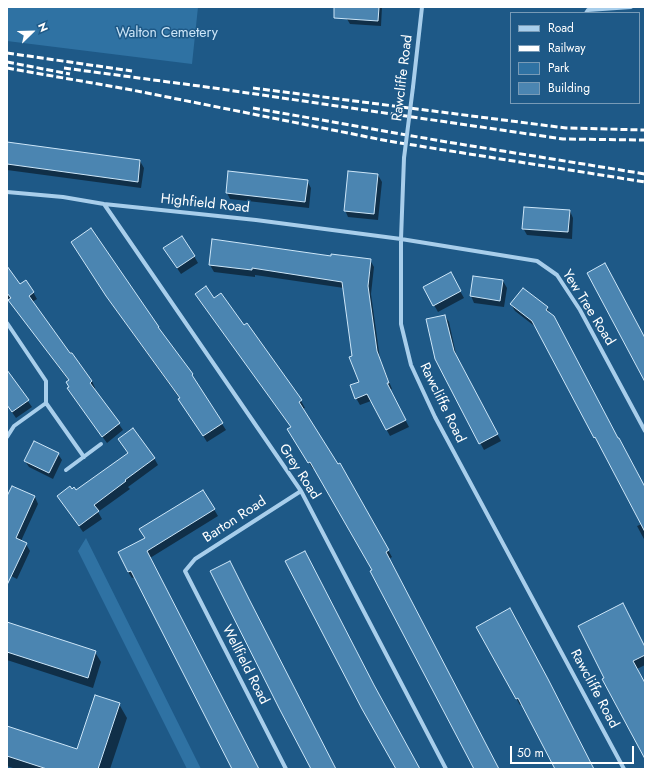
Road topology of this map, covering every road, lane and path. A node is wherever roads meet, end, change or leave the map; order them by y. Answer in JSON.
{"nodes":[{"id":1,"x":422,"y":7,"type":"edge"},
{"id":2,"x":630,"y":7,"type":"edge"},
{"id":3,"x":587,"y":12,"type":"edge"},
{"id":4,"x":7,"y":192,"type":"edge"},
{"id":5,"x":104,"y":204,"type":"junction"},
{"id":6,"x":401,"y":240,"type":"junction"},
{"id":7,"x":7,"y":323,"type":"edge"},
{"id":8,"x":46,"y":403,"type":"junction"},
{"id":9,"x":645,"y":431,"type":"edge"},
{"id":10,"x":7,"y":437,"type":"edge"},
{"id":11,"x":101,"y":444,"type":"dead end"},
{"id":12,"x":84,"y":458,"type":"junction"},
{"id":13,"x":66,"y":470,"type":"dead end"},
{"id":14,"x":301,"y":492,"type":"junction"},
{"id":15,"x":185,"y":571,"type":"joint"},
{"id":16,"x":286,"y":769,"type":"edge"},
{"id":17,"x":446,"y":769,"type":"edge"},
{"id":18,"x":624,"y":769,"type":"edge"}],
"edges":[{"from":1,"to":6,"type":"street","name":"Rawcliffe Road","bridge":true},
{"from":2,"to":3,"type":"street"},
{"from":4,"to":5,"type":"street","name":"Highfield Road"},
{"from":5,"to":6,"type":"street","name":"Highfield Road"},
{"from":5,"to":14,"type":"street","name":"Grey Road"},
{"from":6,"to":9,"type":"street","name":"Yew Tree Road"},
{"from":6,"to":18,"type":"street","name":"Rawcliffe Road"},
{"from":7,"to":8,"type":"street"},
{"from":8,"to":10,"type":"street"},
{"from":8,"to":12,"type":"street"},
{"from":11,"to":12,"type":"street"},
{"from":12,"to":13,"type":"street"},
{"from":14,"to":15,"type":"street","name":"Barton Road"},
{"from":14,"to":17,"type":"street","name":"Grey Road"},
{"from":15,"to":16,"type":"street","name":"Wellfield Road"}]}
